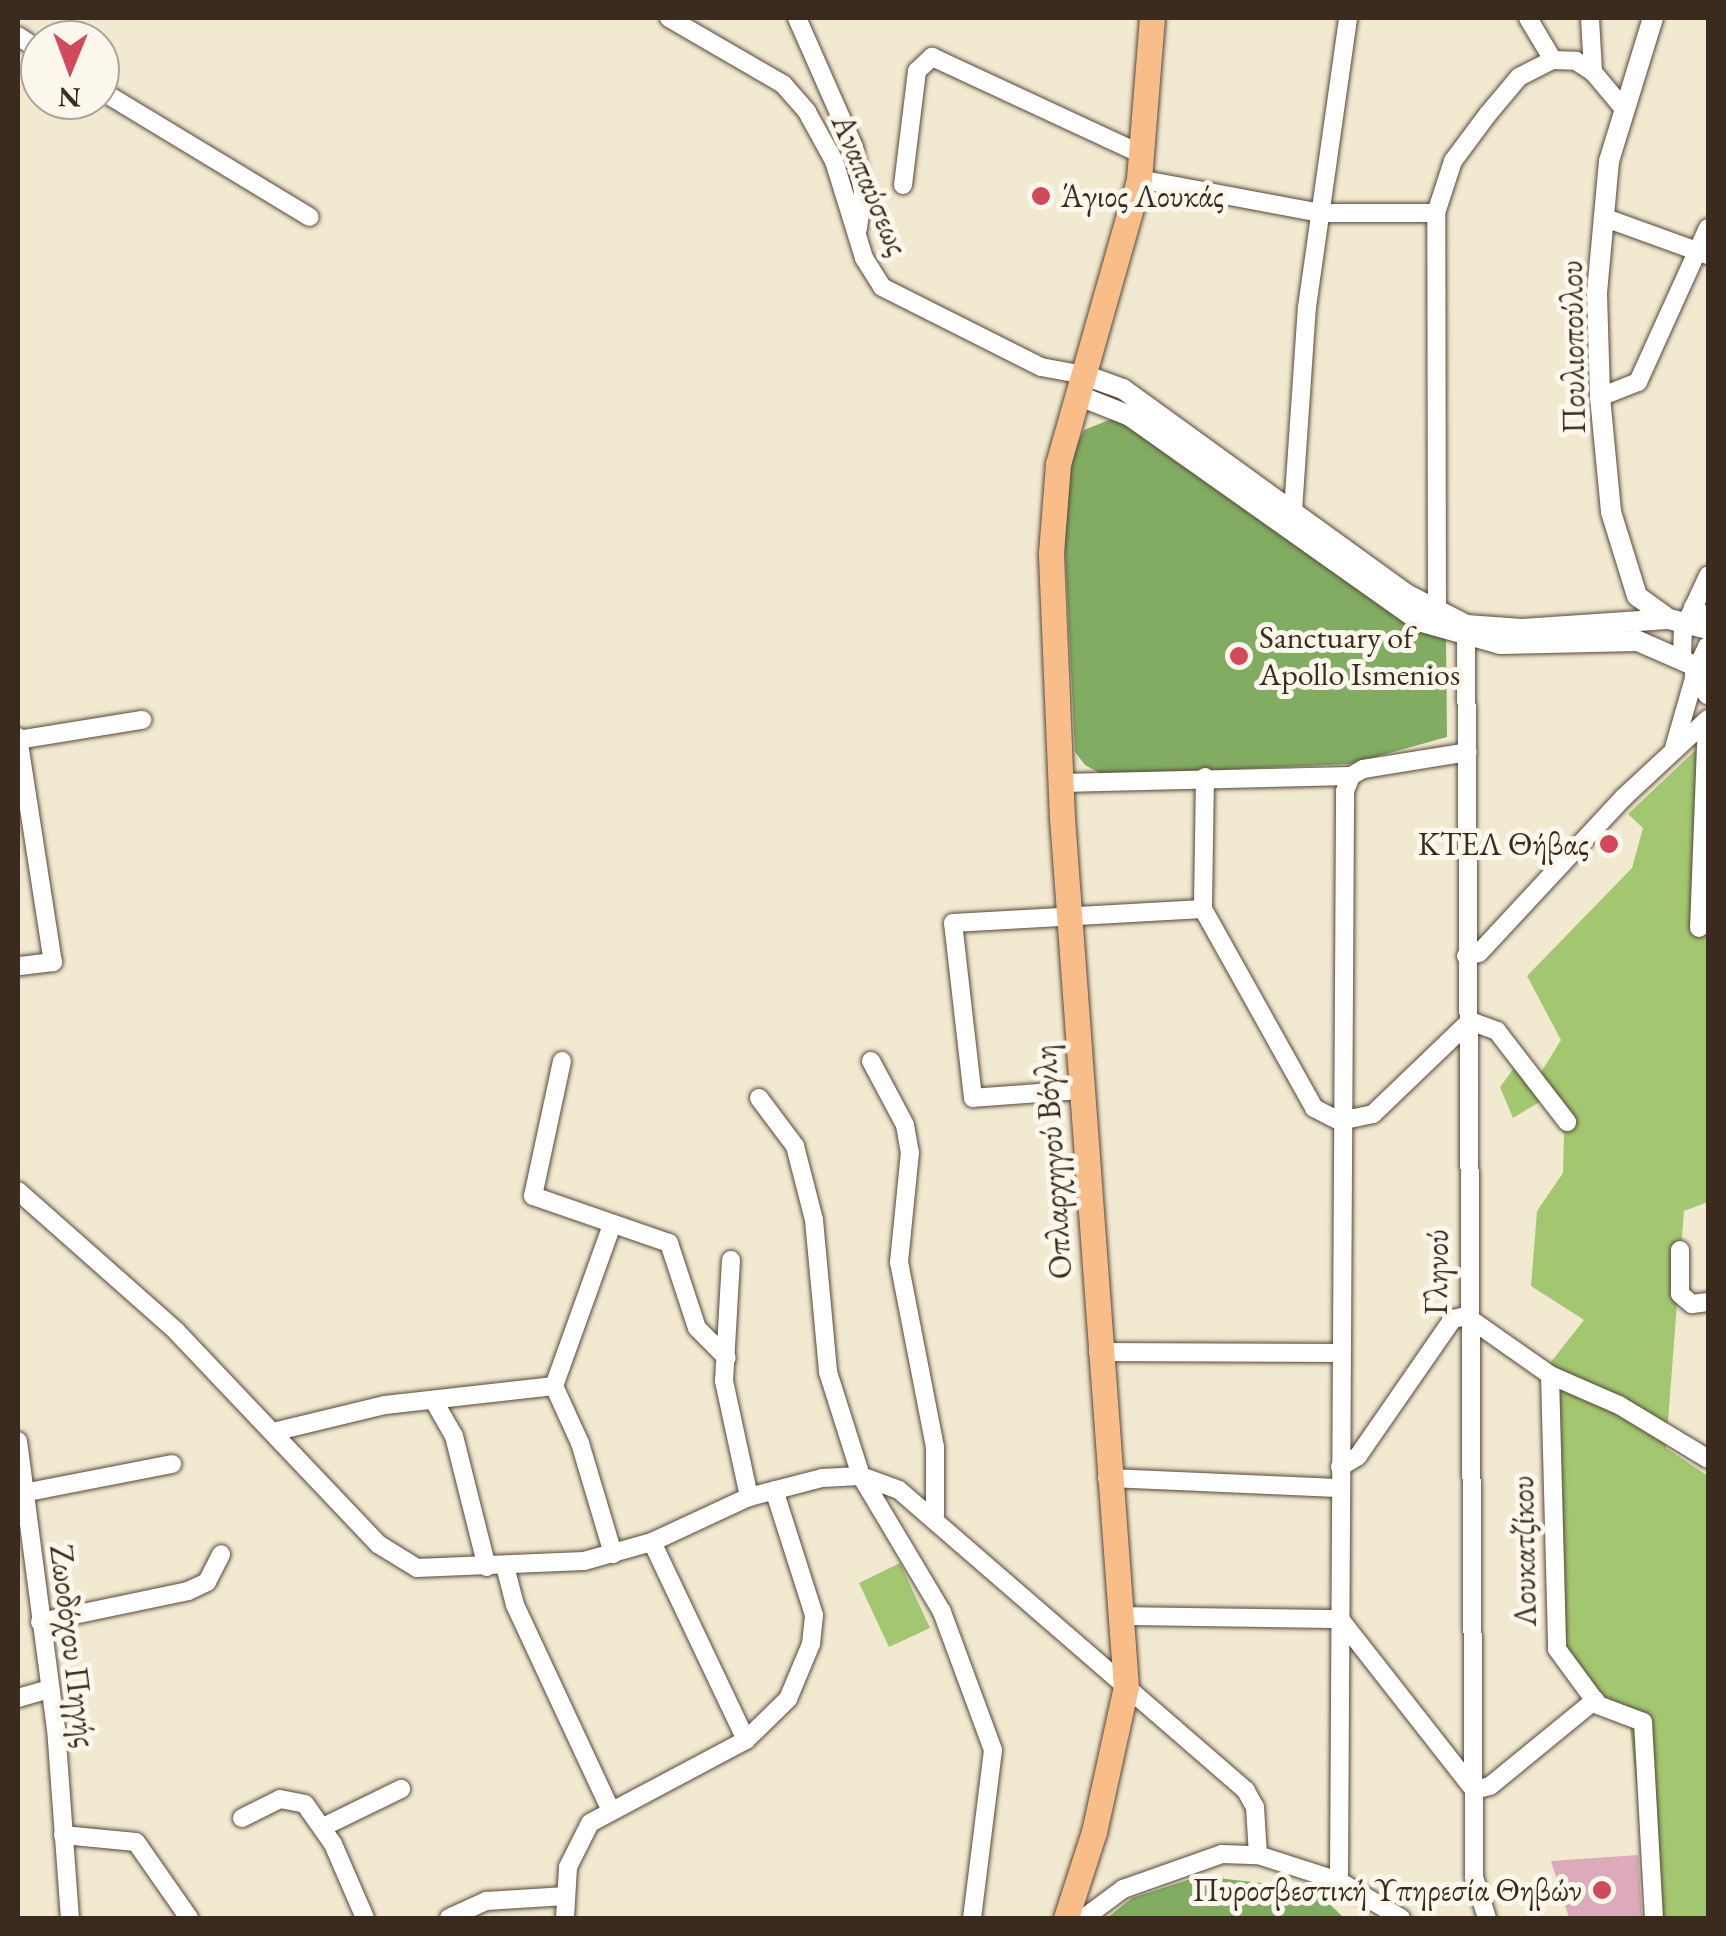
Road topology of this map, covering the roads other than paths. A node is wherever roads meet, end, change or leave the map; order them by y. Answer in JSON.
{"nodes":[{"id":1,"x":669,"y":18,"type":"edge"},
{"id":2,"x":797,"y":18,"type":"edge"},
{"id":3,"x":1152,"y":18,"type":"edge"},
{"id":4,"x":1348,"y":18,"type":"edge"},
{"id":5,"x":1528,"y":18,"type":"edge"},
{"id":6,"x":1590,"y":18,"type":"edge"},
{"id":7,"x":1653,"y":18,"type":"edge"},
{"id":8,"x":1553,"y":60,"type":"junction"},
{"id":9,"x":1593,"y":72,"type":"junction"},
{"id":10,"x":120,"y":102,"type":"edge"},
{"id":11,"x":1624,"y":109,"type":"junction"},
{"id":12,"x":1140,"y":167,"type":"junction"},
{"id":13,"x":902,"y":186,"type":"dead end"},
{"id":14,"x":1436,"y":212,"type":"junction"},
{"id":15,"x":1320,"y":213,"type":"junction"},
{"id":16,"x":1603,"y":217,"type":"junction"},
{"id":17,"x":310,"y":218,"type":"dead end"},
{"id":18,"x":1708,"y":228,"type":"edge"},
{"id":19,"x":857,"y":232,"type":"junction"},
{"id":20,"x":1703,"y":253,"type":"edge"},
{"id":21,"x":1081,"y":386,"type":"junction"},
{"id":22,"x":1600,"y":397,"type":"junction"},
{"id":23,"x":1299,"y":523,"type":"junction"},
{"id":24,"x":1708,"y":576,"type":"edge"},
{"id":25,"x":1437,"y":612,"type":"junction"},
{"id":26,"x":1689,"y":616,"type":"edge"},
{"id":27,"x":1708,"y":629,"type":"edge"},
{"id":28,"x":1466,"y":632,"type":"junction"},
{"id":29,"x":1708,"y":647,"type":"edge"},
{"id":30,"x":1691,"y":665,"type":"junction"},
{"id":31,"x":1708,"y":694,"type":"edge"},
{"id":32,"x":142,"y":720,"type":"dead end"},
{"id":33,"x":1708,"y":720,"type":"edge"},
{"id":34,"x":18,"y":739,"type":"edge"},
{"id":35,"x":1674,"y":749,"type":"junction"},
{"id":36,"x":1468,"y":752,"type":"junction"},
{"id":37,"x":1350,"y":776,"type":"junction"},
{"id":38,"x":1204,"y":777,"type":"junction"},
{"id":39,"x":1060,"y":783,"type":"junction"},
{"id":40,"x":1202,"y":909,"type":"junction"},
{"id":41,"x":1069,"y":919,"type":"junction"},
{"id":42,"x":1699,"y":928,"type":"dead end"},
{"id":43,"x":1466,"y":956,"type":"junction"},
{"id":44,"x":18,"y":966,"type":"edge"},
{"id":45,"x":1470,"y":1022,"type":"junction"},
{"id":46,"x":562,"y":1061,"type":"dead end"},
{"id":47,"x":871,"y":1061,"type":"dead end"},
{"id":48,"x":1081,"y":1090,"type":"junction"},
{"id":49,"x":759,"y":1098,"type":"dead end"},
{"id":50,"x":1340,"y":1122,"type":"junction"},
{"id":51,"x":1567,"y":1122,"type":"dead end"},
{"id":52,"x":18,"y":1191,"type":"edge"},
{"id":53,"x":612,"y":1225,"type":"junction"},
{"id":54,"x":1680,"y":1250,"type":"dead end"},
{"id":55,"x":731,"y":1260,"type":"dead end"},
{"id":56,"x":1708,"y":1302,"type":"edge"},
{"id":57,"x":1466,"y":1316,"type":"junction"},
{"id":58,"x":1098,"y":1352,"type":"junction"},
{"id":59,"x":1340,"y":1353,"type":"junction"},
{"id":60,"x":727,"y":1358,"type":"junction"},
{"id":61,"x":1550,"y":1375,"type":"junction"},
{"id":62,"x":554,"y":1386,"type":"junction"},
{"id":63,"x":434,"y":1401,"type":"junction"},
{"id":64,"x":273,"y":1432,"type":"junction"},
{"id":65,"x":18,"y":1442,"type":"edge"},
{"id":66,"x":1708,"y":1459,"type":"edge"},
{"id":67,"x":172,"y":1464,"type":"dead end"},
{"id":68,"x":1340,"y":1467,"type":"junction"},
{"id":69,"x":861,"y":1476,"type":"junction"},
{"id":70,"x":1107,"y":1478,"type":"junction"},
{"id":71,"x":1340,"y":1488,"type":"junction"},
{"id":72,"x":774,"y":1490,"type":"junction"},
{"id":73,"x":23,"y":1493,"type":"junction"},
{"id":74,"x":749,"y":1497,"type":"junction"},
{"id":75,"x":935,"y":1516,"type":"junction"},
{"id":76,"x":652,"y":1542,"type":"junction"},
{"id":77,"x":221,"y":1554,"type":"dead end"},
{"id":78,"x":613,"y":1554,"type":"junction"},
{"id":79,"x":496,"y":1566,"type":"junction"},
{"id":80,"x":1123,"y":1616,"type":"junction"},
{"id":81,"x":1340,"y":1619,"type":"junction"},
{"id":82,"x":40,"y":1622,"type":"junction"},
{"id":83,"x":1126,"y":1686,"type":"junction"},
{"id":84,"x":50,"y":1689,"type":"junction"},
{"id":85,"x":18,"y":1698,"type":"edge"},
{"id":86,"x":1595,"y":1700,"type":"junction"},
{"id":87,"x":746,"y":1740,"type":"junction"},
{"id":88,"x":401,"y":1789,"type":"dead end"},
{"id":89,"x":1474,"y":1790,"type":"junction"},
{"id":90,"x":610,"y":1811,"type":"junction"},
{"id":91,"x":242,"y":1818,"type":"dead end"},
{"id":92,"x":322,"y":1827,"type":"junction"},
{"id":93,"x":63,"y":1834,"type":"junction"},
{"id":94,"x":1258,"y":1855,"type":"junction"},
{"id":95,"x":1340,"y":1881,"type":"junction"},
{"id":96,"x":566,"y":1896,"type":"junction"},
{"id":97,"x":70,"y":1918,"type":"edge"},
{"id":98,"x":189,"y":1918,"type":"edge"},
{"id":99,"x":365,"y":1918,"type":"edge"},
{"id":100,"x":449,"y":1918,"type":"edge"},
{"id":101,"x":564,"y":1918,"type":"edge"},
{"id":102,"x":972,"y":1918,"type":"edge"},
{"id":103,"x":1066,"y":1918,"type":"edge"},
{"id":104,"x":1084,"y":1918,"type":"edge"},
{"id":105,"x":1401,"y":1918,"type":"edge"},
{"id":106,"x":1487,"y":1918,"type":"edge"},
{"id":107,"x":1654,"y":1918,"type":"edge"}],
"edges":[{"from":1,"to":19,"type":"street","name":"Αναπαύσεως"},
{"from":2,"to":19,"type":"street"},
{"from":3,"to":12,"type":"main road","name":"Οπλαρχηγού Βόγλη"},
{"from":4,"to":15,"type":"street"},
{"from":5,"to":8,"type":"street"},
{"from":6,"to":9,"type":"street"},
{"from":7,"to":11,"type":"street","name":"Πουλιοπούλου"},
{"from":8,"to":9,"type":"street"},
{"from":8,"to":14,"type":"street"},
{"from":9,"to":11,"type":"street"},
{"from":10,"to":17,"type":"street"},
{"from":11,"to":16,"type":"street","name":"Πουλιοπούλου"},
{"from":12,"to":13,"type":"street"},
{"from":12,"to":15,"type":"street"},
{"from":12,"to":21,"type":"main road","name":"Οπλαρχηγού Βόγλη"},
{"from":14,"to":15,"type":"street"},
{"from":14,"to":25,"type":"street"},
{"from":15,"to":23,"type":"street"},
{"from":16,"to":20,"type":"street"},
{"from":16,"to":22,"type":"street","name":"Πουλιοπούλου"},
{"from":18,"to":20,"type":"street"},
{"from":19,"to":21,"type":"street","name":"Αναπαύσεως"},
{"from":20,"to":22,"type":"street"},
{"from":21,"to":23,"type":"street"},
{"from":21,"to":39,"type":"main road","name":"Οπλαρχηγού Βόγλη"},
{"from":22,"to":26,"type":"street","name":"Πουλιοπούλου"},
{"from":23,"to":25,"type":"street"},
{"from":23,"to":28,"type":"street"},
{"from":24,"to":26,"type":"street"},
{"from":25,"to":28,"type":"street"},
{"from":26,"to":27,"type":"street","name":"Πουλιοπούλου"},
{"from":26,"to":28,"type":"street"},
{"from":26,"to":30,"type":"street"},
{"from":28,"to":30,"type":"street"},
{"from":28,"to":36,"type":"street","name":"Γληνού"},
{"from":29,"to":30,"type":"street"},
{"from":30,"to":31,"type":"street"},
{"from":30,"to":35,"type":"street"},
{"from":32,"to":34,"type":"street"},
{"from":33,"to":35,"type":"street"},
{"from":33,"to":42,"type":"street"},
{"from":34,"to":44,"type":"street"},
{"from":35,"to":43,"type":"street"},
{"from":36,"to":37,"type":"street"},
{"from":36,"to":43,"type":"street","name":"Γληνού"},
{"from":37,"to":38,"type":"street"},
{"from":37,"to":50,"type":"street"},
{"from":38,"to":39,"type":"street"},
{"from":38,"to":40,"type":"street"},
{"from":39,"to":41,"type":"main road","name":"Οπλαρχηγού Βόγλη"},
{"from":40,"to":41,"type":"street"},
{"from":40,"to":50,"type":"street"},
{"from":41,"to":48,"type":"main road","name":"Οπλαρχηγού Βόγλη"},
{"from":41,"to":48,"type":"street"},
{"from":43,"to":45,"type":"street","name":"Γληνού"},
{"from":45,"to":50,"type":"street"},
{"from":45,"to":51,"type":"street"},
{"from":45,"to":57,"type":"street","name":"Γληνού"},
{"from":46,"to":53,"type":"street"},
{"from":47,"to":75,"type":"street"},
{"from":48,"to":58,"type":"main road","name":"Οπλαρχηγού Βόγλη"},
{"from":49,"to":69,"type":"street"},
{"from":50,"to":59,"type":"street"},
{"from":52,"to":64,"type":"street"},
{"from":53,"to":60,"type":"street"},
{"from":53,"to":62,"type":"street"},
{"from":54,"to":56,"type":"street"},
{"from":55,"to":60,"type":"street"},
{"from":57,"to":61,"type":"street"},
{"from":57,"to":68,"type":"street"},
{"from":57,"to":89,"type":"street","name":"Γληνού"},
{"from":58,"to":59,"type":"street"},
{"from":58,"to":70,"type":"main road","name":"Οπλαρχηγού Βόγλη"},
{"from":59,"to":68,"type":"street"},
{"from":60,"to":74,"type":"street"},
{"from":61,"to":66,"type":"street"},
{"from":61,"to":86,"type":"street","name":"Λουκατζίκου"},
{"from":62,"to":63,"type":"street"},
{"from":62,"to":78,"type":"street"},
{"from":63,"to":64,"type":"street"},
{"from":63,"to":79,"type":"street"},
{"from":64,"to":79,"type":"street"},
{"from":65,"to":73,"type":"street","name":"Ζωοδόχου Πηγής"},
{"from":67,"to":73,"type":"street"},
{"from":68,"to":71,"type":"street"},
{"from":69,"to":72,"type":"street"},
{"from":69,"to":75,"type":"street"},
{"from":69,"to":102,"type":"street"},
{"from":70,"to":71,"type":"street"},
{"from":70,"to":80,"type":"main road","name":"Οπλαρχηγού Βόγλη"},
{"from":71,"to":81,"type":"street"},
{"from":72,"to":74,"type":"street"},
{"from":72,"to":87,"type":"street"},
{"from":73,"to":82,"type":"street","name":"Ζωοδόχου Πηγής"},
{"from":74,"to":76,"type":"street"},
{"from":75,"to":83,"type":"street"},
{"from":76,"to":78,"type":"street"},
{"from":76,"to":87,"type":"street"},
{"from":77,"to":82,"type":"street"},
{"from":78,"to":79,"type":"street"},
{"from":79,"to":90,"type":"street"},
{"from":80,"to":81,"type":"street"},
{"from":80,"to":83,"type":"main road","name":"Οπλαρχηγού Βόγλη"},
{"from":81,"to":89,"type":"street"},
{"from":81,"to":95,"type":"street"},
{"from":82,"to":84,"type":"street","name":"Ζωοδόχου Πηγής"},
{"from":83,"to":94,"type":"street"},
{"from":83,"to":103,"type":"main road","name":"Οπλαρχηγού Βόγλη"},
{"from":84,"to":85,"type":"street"},
{"from":84,"to":93,"type":"street","name":"Ζωοδόχου Πηγής"},
{"from":86,"to":89,"type":"street"},
{"from":86,"to":107,"type":"street"},
{"from":87,"to":90,"type":"street"},
{"from":88,"to":92,"type":"street"},
{"from":89,"to":106,"type":"street","name":"Γληνού"},
{"from":90,"to":96,"type":"street"},
{"from":91,"to":92,"type":"street"},
{"from":92,"to":99,"type":"street"},
{"from":93,"to":97,"type":"street","name":"Ζωοδόχου Πηγής"},
{"from":93,"to":98,"type":"street"},
{"from":94,"to":95,"type":"street"},
{"from":94,"to":104,"type":"street"},
{"from":95,"to":105,"type":"street"},
{"from":96,"to":100,"type":"street"},
{"from":96,"to":101,"type":"street"}]}
